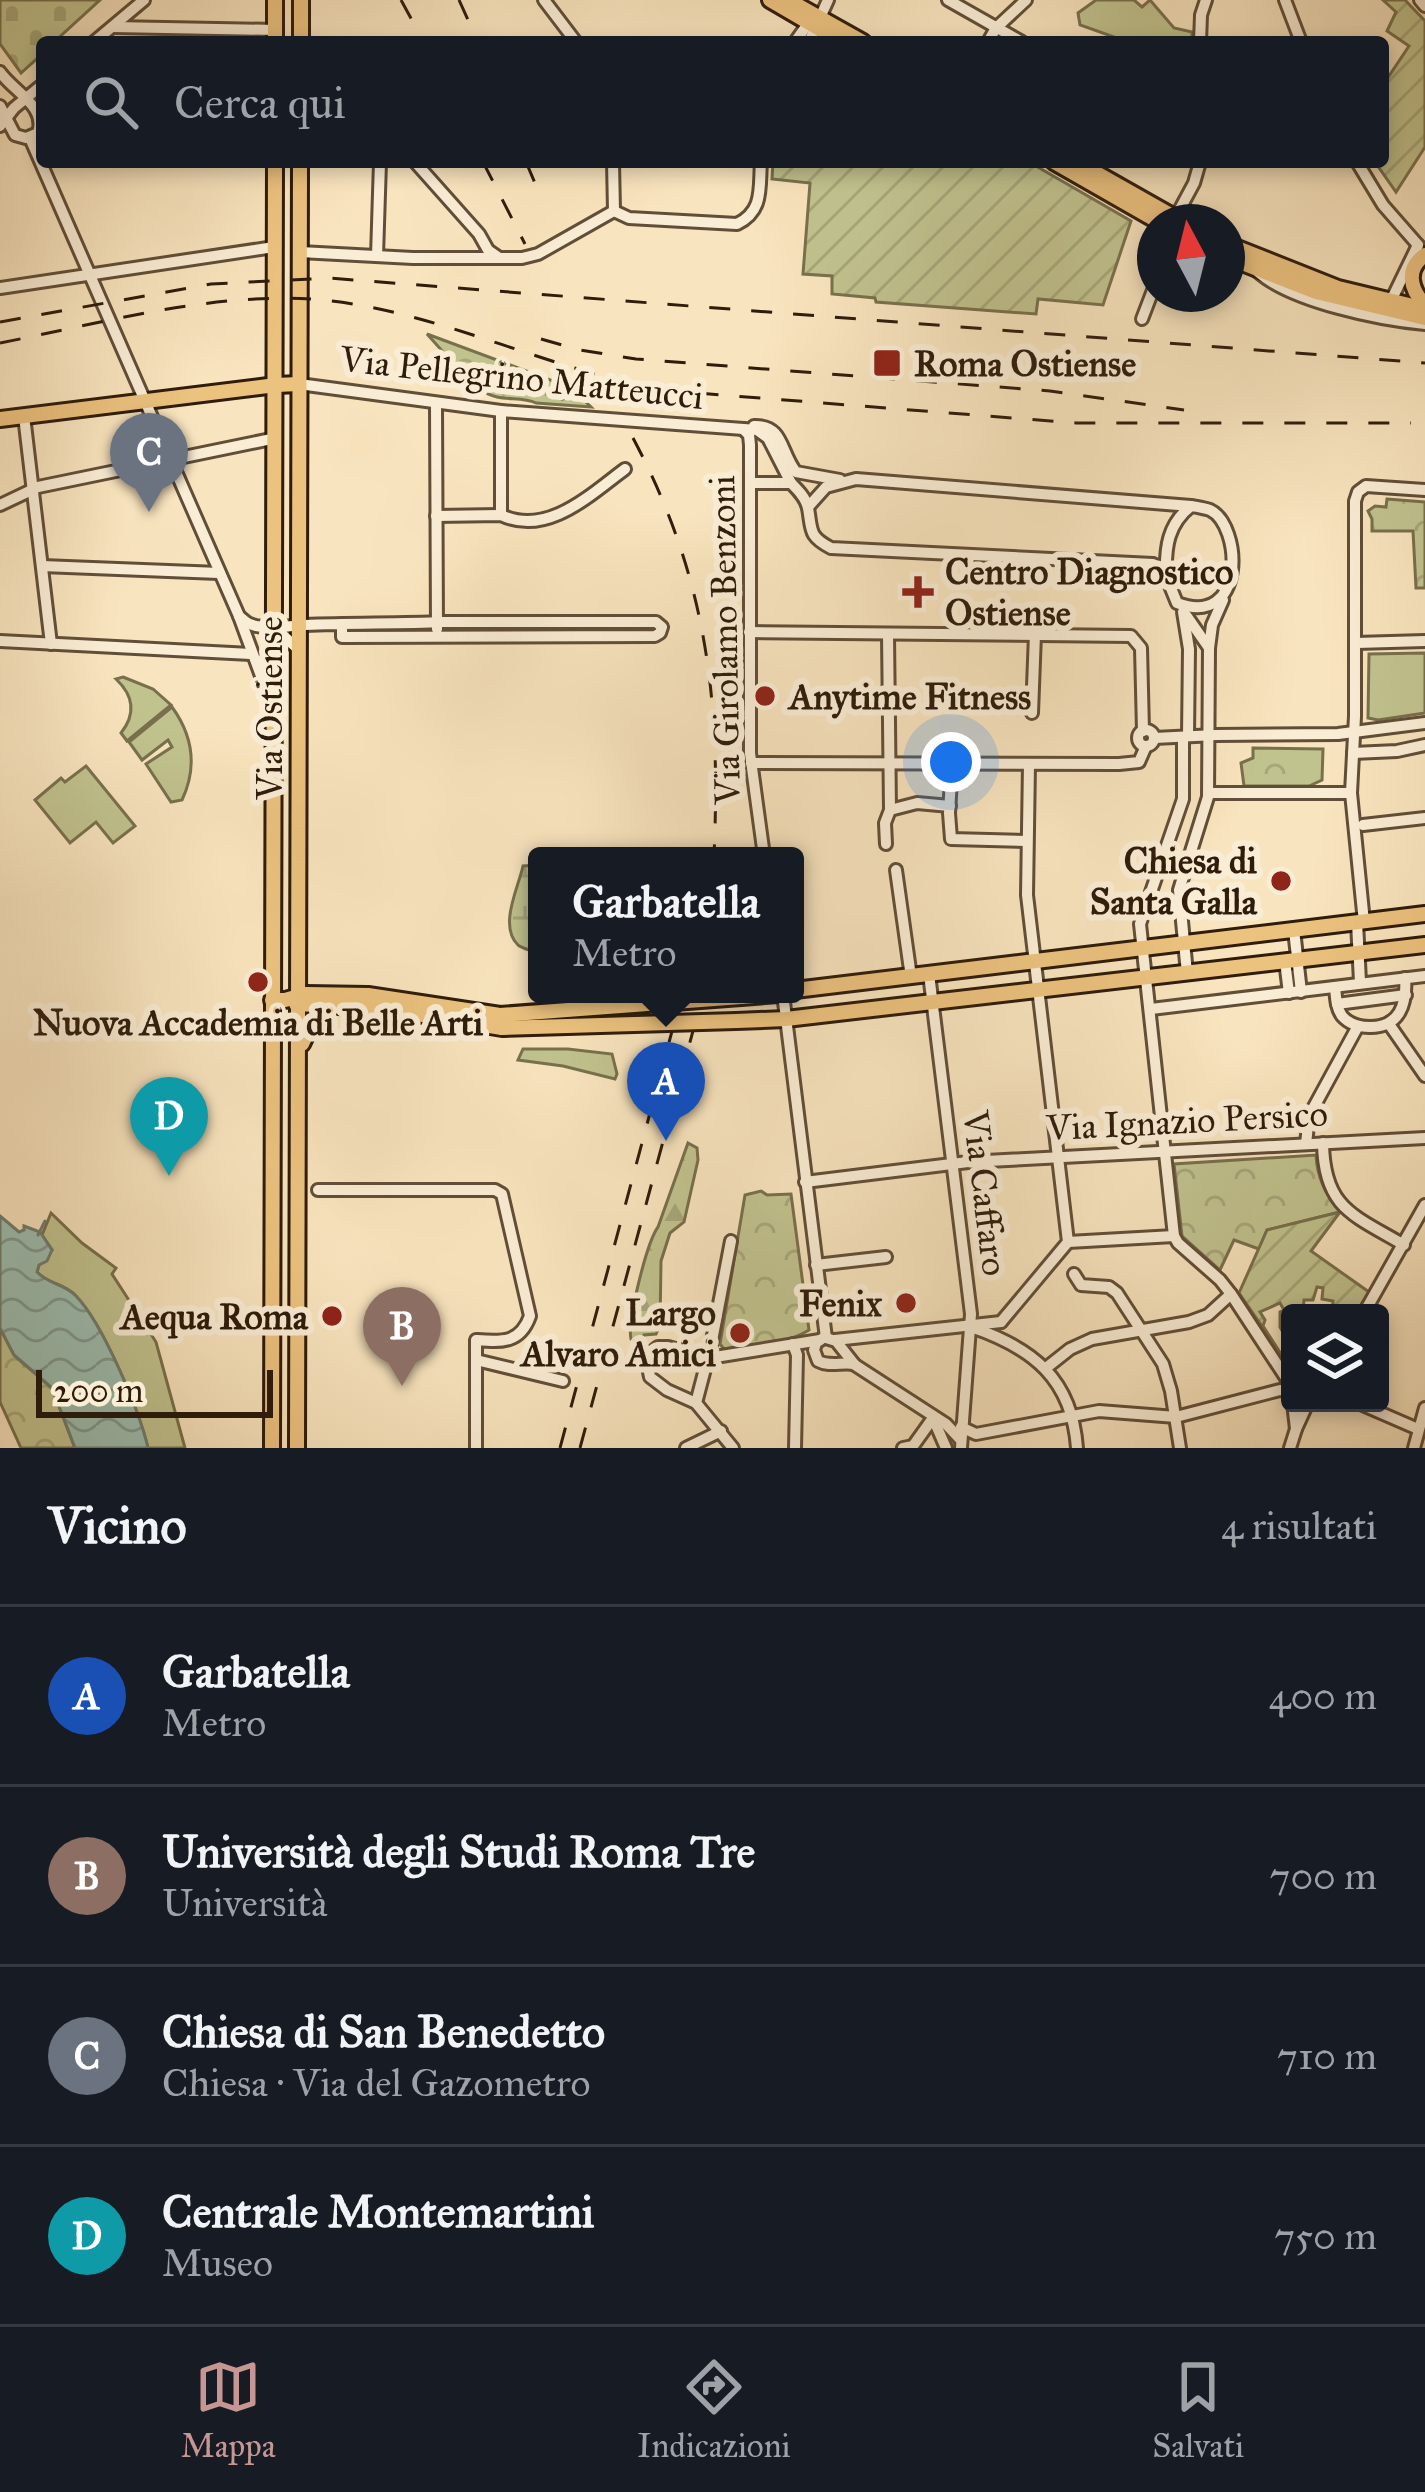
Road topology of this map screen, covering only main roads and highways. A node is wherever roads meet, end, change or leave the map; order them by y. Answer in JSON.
{"nodes":[{"id":1,"x":274,"y":0,"type":"edge"},
{"id":2,"x":301,"y":0,"type":"edge"},
{"id":3,"x":770,"y":0,"type":"edge"},
{"id":4,"x":788,"y":0,"type":"edge"},
{"id":5,"x":813,"y":27,"type":"edge"},
{"id":6,"x":275,"y":36,"type":"edge"},
{"id":7,"x":303,"y":36,"type":"edge"},
{"id":8,"x":843,"y":36,"type":"edge"},
{"id":9,"x":274,"y":168,"type":"edge"},
{"id":10,"x":300,"y":168,"type":"edge"},
{"id":11,"x":1066,"y":168,"type":"edge"},
{"id":12,"x":1087,"y":168,"type":"edge"},
{"id":13,"x":1138,"y":204,"type":"edge"},
{"id":14,"x":1145,"y":204,"type":"edge"},
{"id":15,"x":1423,"y":244,"type":"edge"},
{"id":16,"x":1245,"y":253,"type":"edge"},
{"id":17,"x":1245,"y":265,"type":"edge"},
{"id":18,"x":1321,"y":292,"type":"junction"},
{"id":19,"x":1389,"y":306,"type":"junction"},
{"id":20,"x":1425,"y":307,"type":"edge"},
{"id":21,"x":1425,"y":321,"type":"edge"},
{"id":22,"x":287,"y":384,"type":"junction"},
{"id":23,"x":0,"y":419,"type":"edge"},
{"id":24,"x":1425,"y":914,"type":"edge"},
{"id":25,"x":1425,"y":945,"type":"edge"},
{"id":26,"x":804,"y":989,"type":"edge"},
{"id":27,"x":289,"y":1000,"type":"junction"},
{"id":28,"x":694,"y":1003,"type":"edge"},
{"id":29,"x":331,"y":1006,"type":"junction"},
{"id":30,"x":501,"y":1022,"type":"junction"},
{"id":31,"x":299,"y":1046,"type":"junction"},
{"id":32,"x":272,"y":1448,"type":"edge"},
{"id":33,"x":297,"y":1448,"type":"edge"}],
"edges":[{"from":1,"to":6,"type":"main road"},
{"from":2,"to":7,"type":"main road"},
{"from":3,"to":5,"type":"main road"},
{"from":4,"to":5,"type":"main road"},
{"from":5,"to":8,"type":"main road"},
{"from":9,"to":22,"type":"main road","name":"Via Ostiense"},
{"from":10,"to":22,"type":"main road","name":"Via Ostiense"},
{"from":11,"to":13,"type":"main road"},
{"from":12,"to":14,"type":"main road"},
{"from":15,"to":20,"type":"main road"},
{"from":16,"to":18,"type":"main road"},
{"from":17,"to":18,"type":"main road"},
{"from":18,"to":19,"type":"main road"},
{"from":19,"to":20,"type":"main road"},
{"from":19,"to":21,"type":"main road"},
{"from":22,"to":23,"type":"main road"},
{"from":22,"to":27,"type":"main road","name":"Via Ostiense"},
{"from":22,"to":27,"type":"main road","name":"Via Ostiense"},
{"from":24,"to":26,"type":"main road"},
{"from":25,"to":30,"type":"main road","bridge":true},
{"from":27,"to":29,"type":"main road"},
{"from":27,"to":30,"type":"main road"},
{"from":27,"to":31,"type":"main road","name":"Via Ostiense"},
{"from":27,"to":32,"type":"main road","name":"Via Ostiense"},
{"from":28,"to":30,"type":"main road","bridge":true},
{"from":29,"to":30,"type":"main road"},
{"from":29,"to":31,"type":"main road"},
{"from":31,"to":33,"type":"main road","name":"Via Ostiense"}]}
